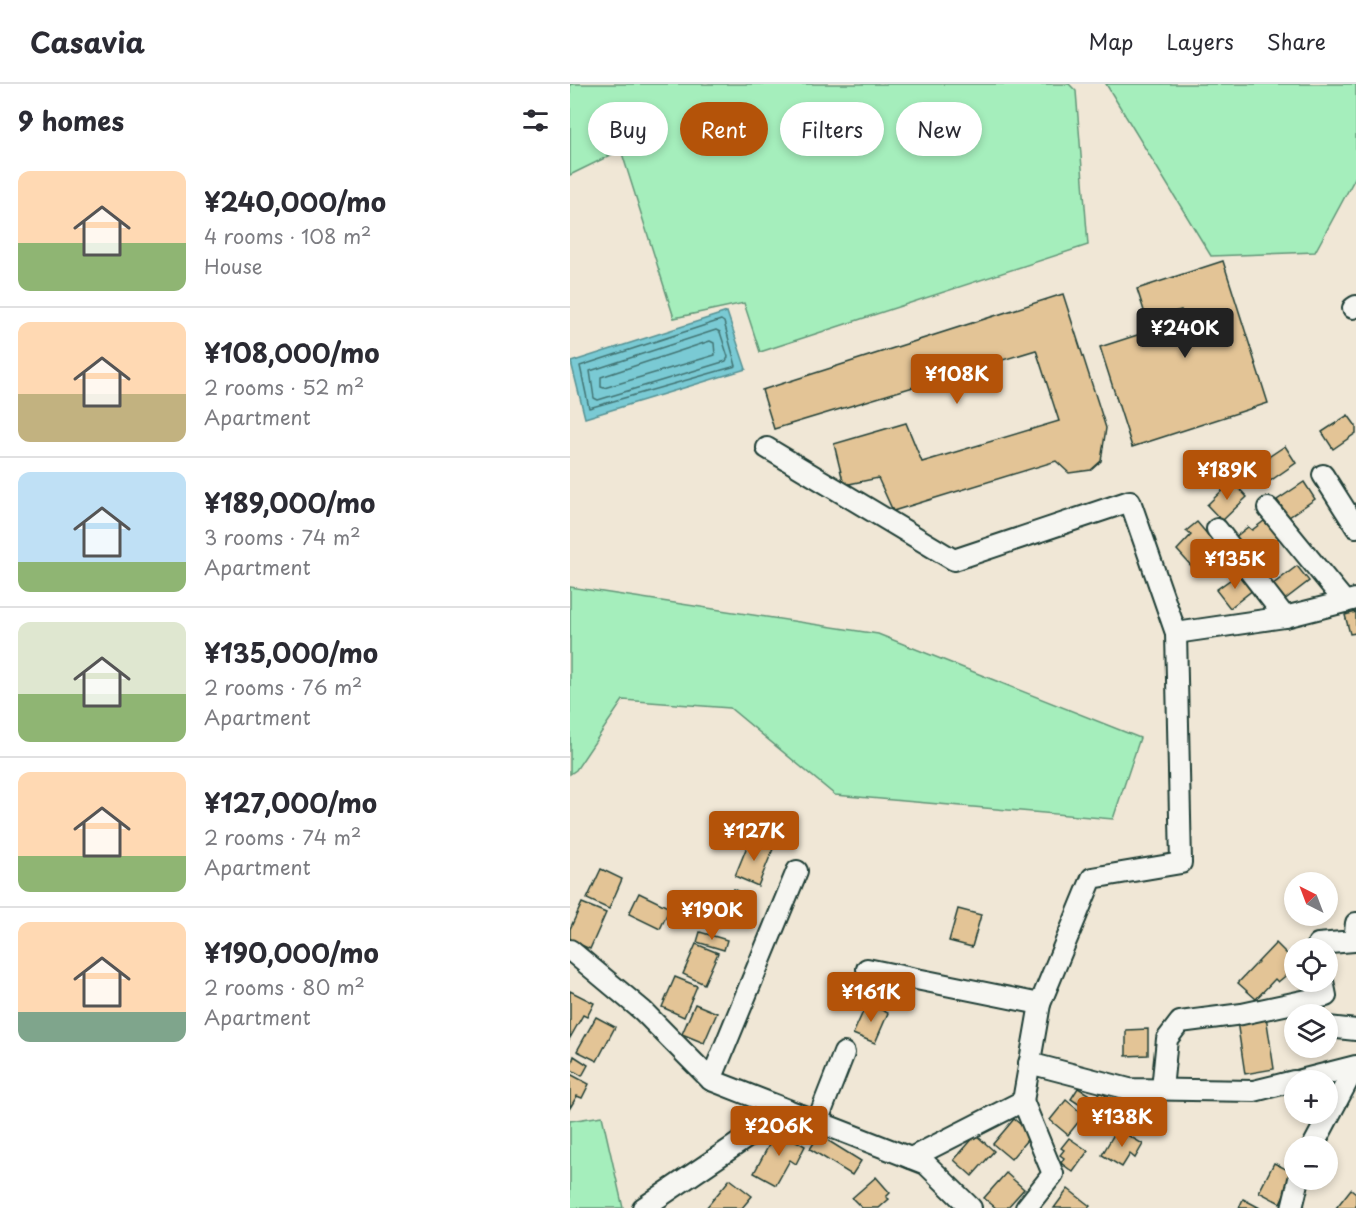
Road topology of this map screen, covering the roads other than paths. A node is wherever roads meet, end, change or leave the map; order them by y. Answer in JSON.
{"nodes":[{"id":1,"x":767,"y":448,"type":"dead end"},
{"id":2,"x":1323,"y":475,"type":"dead end"},
{"id":3,"x":1268,"y":508,"type":"dead end"},
{"id":4,"x":1356,"y":527,"type":"edge"},
{"id":5,"x":1217,"y":529,"type":"dead end"},
{"id":6,"x":1350,"y":601,"type":"edge"},
{"id":7,"x":1285,"y":617,"type":"junction"},
{"id":8,"x":1176,"y":633,"type":"junction"},
{"id":9,"x":797,"y":871,"type":"dead end"},
{"id":10,"x":1356,"y":922,"type":"edge"},
{"id":11,"x":1338,"y":942,"type":"edge"},
{"id":12,"x":570,"y":950,"type":"edge"},
{"id":13,"x":867,"y":969,"type":"dead end"},
{"id":14,"x":1325,"y":997,"type":"edge"},
{"id":15,"x":1040,"y":1004,"type":"junction"},
{"id":16,"x":1308,"y":1004,"type":"edge"},
{"id":17,"x":1284,"y":1010,"type":"edge"},
{"id":18,"x":1338,"y":1029,"type":"edge"},
{"id":19,"x":1356,"y":1030,"type":"edge"},
{"id":20,"x":844,"y":1053,"type":"dead end"},
{"id":21,"x":1029,"y":1063,"type":"junction"},
{"id":22,"x":1356,"y":1067,"type":"edge"},
{"id":23,"x":1338,"y":1071,"type":"edge"},
{"id":24,"x":711,"y":1080,"type":"junction"},
{"id":25,"x":1284,"y":1084,"type":"edge"},
{"id":26,"x":1162,"y":1089,"type":"junction"},
{"id":27,"x":1023,"y":1101,"type":"junction"},
{"id":28,"x":777,"y":1107,"type":"junction"},
{"id":29,"x":817,"y":1122,"type":"junction"},
{"id":30,"x":1318,"y":1136,"type":"edge"},
{"id":31,"x":911,"y":1158,"type":"junction"},
{"id":32,"x":1296,"y":1190,"type":"edge"},
{"id":33,"x":643,"y":1208,"type":"edge"},
{"id":34,"x":971,"y":1208,"type":"edge"},
{"id":35,"x":1026,"y":1208,"type":"edge"},
{"id":36,"x":1292,"y":1208,"type":"edge"}],
"edges":[{"from":1,"to":8,"type":"street"},
{"from":2,"to":4,"type":"street"},
{"from":3,"to":6,"type":"street"},
{"from":5,"to":7,"type":"street"},
{"from":6,"to":7,"type":"street"},
{"from":7,"to":8,"type":"street"},
{"from":8,"to":15,"type":"street"},
{"from":9,"to":24,"type":"street"},
{"from":10,"to":11,"type":"street"},
{"from":12,"to":24,"type":"street"},
{"from":13,"to":15,"type":"street"},
{"from":14,"to":16,"type":"street"},
{"from":15,"to":21,"type":"street"},
{"from":17,"to":26,"type":"street"},
{"from":18,"to":19,"type":"street"},
{"from":20,"to":29,"type":"street"},
{"from":21,"to":26,"type":"street"},
{"from":21,"to":27,"type":"street"},
{"from":22,"to":23,"type":"street"},
{"from":22,"to":30,"type":"street"},
{"from":24,"to":28,"type":"street"},
{"from":25,"to":26,"type":"street"},
{"from":27,"to":31,"type":"street"},
{"from":27,"to":35,"type":"street"},
{"from":28,"to":29,"type":"street"},
{"from":28,"to":33,"type":"street"},
{"from":29,"to":31,"type":"street"},
{"from":31,"to":34,"type":"street"},
{"from":32,"to":36,"type":"street"}]}
